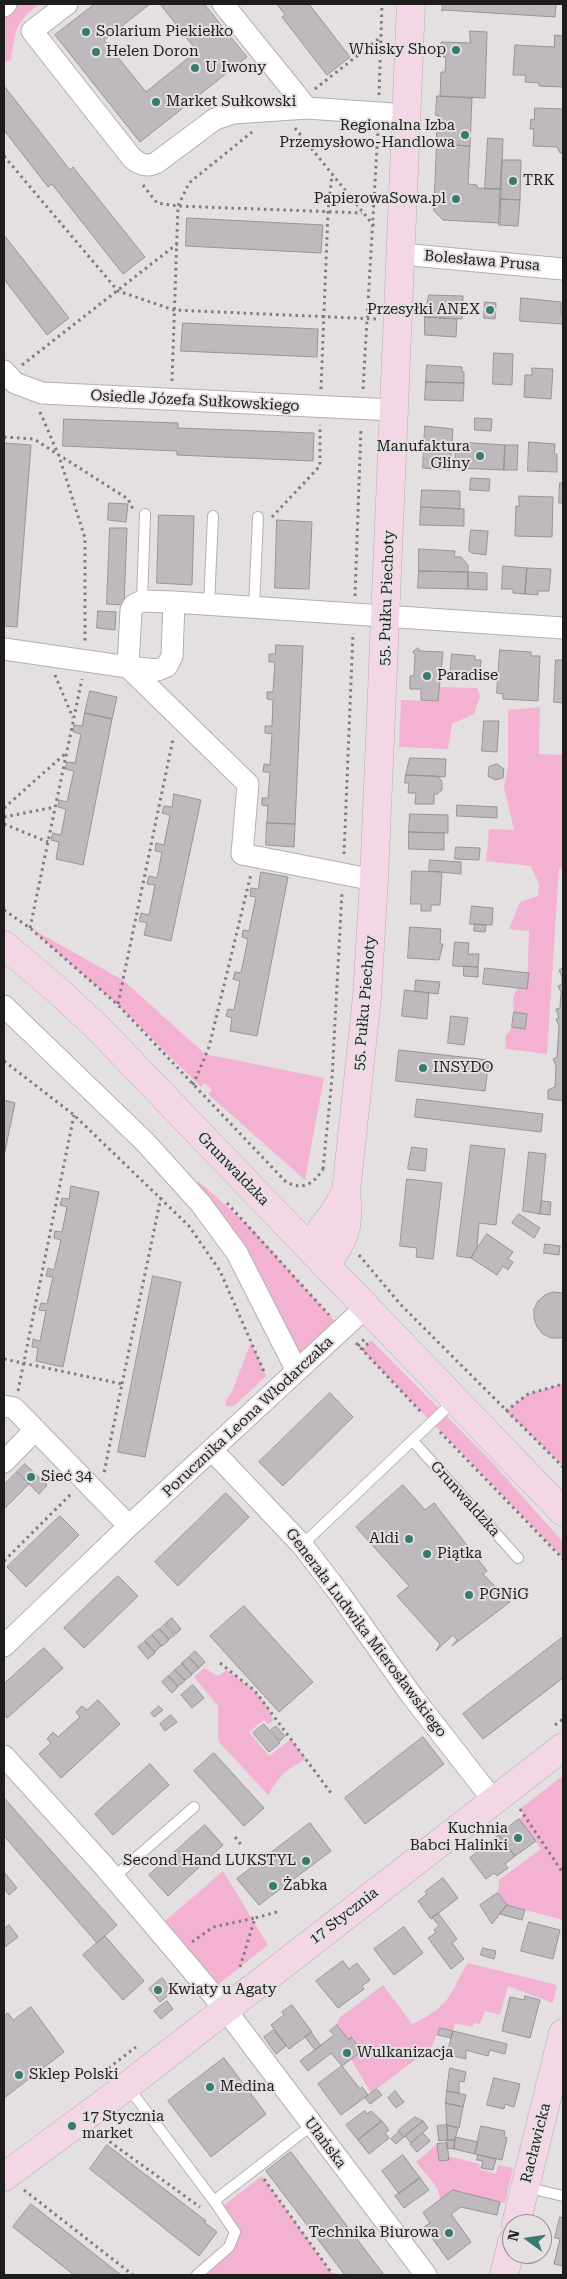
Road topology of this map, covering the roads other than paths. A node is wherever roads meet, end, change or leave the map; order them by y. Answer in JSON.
{"nodes":[{"id":1,"x":67,"y":4,"type":"edge"},
{"id":2,"x":223,"y":4,"type":"edge"},
{"id":3,"x":411,"y":4,"type":"edge"},
{"id":4,"x":304,"y":104,"type":"junction"},
{"id":5,"x":407,"y":115,"type":"junction"},
{"id":6,"x":401,"y":254,"type":"junction"},
{"id":7,"x":563,"y":269,"type":"edge"},
{"id":8,"x":6,"y":373,"type":"edge"},
{"id":9,"x":393,"y":410,"type":"junction"},
{"id":10,"x":145,"y":514,"type":"road end"},
{"id":11,"x":213,"y":516,"type":"dead end"},
{"id":12,"x":258,"y":517,"type":"road end"},
{"id":13,"x":142,"y":601,"type":"junction"},
{"id":14,"x":174,"y":602,"type":"junction"},
{"id":15,"x":209,"y":604,"type":"junction"},
{"id":16,"x":254,"y":607,"type":"junction"},
{"id":17,"x":386,"y":617,"type":"junction"},
{"id":18,"x":563,"y":628,"type":"edge"},
{"id":19,"x":4,"y":649,"type":"edge"},
{"id":20,"x":128,"y":667,"type":"junction"},
{"id":21,"x":374,"y":880,"type":"junction"},
{"id":22,"x":4,"y":945,"type":"edge"},
{"id":23,"x":4,"y":1006,"type":"edge"},
{"id":24,"x":338,"y":1185,"type":"junction"},
{"id":25,"x":278,"y":1214,"type":"junction"},
{"id":26,"x":318,"y":1257,"type":"junction"},
{"id":27,"x":366,"y":1307,"type":"junction"},
{"id":28,"x":297,"y":1371,"type":"junction"},
{"id":29,"x":455,"y":1400,"type":"junction"},
{"id":30,"x":9,"y":1407,"type":"edge"},
{"id":31,"x":35,"y":1430,"type":"junction"},
{"id":32,"x":413,"y":1441,"type":"junction"},
{"id":33,"x":212,"y":1450,"type":"junction"},
{"id":34,"x":4,"y":1462,"type":"edge"},
{"id":35,"x":563,"y":1512,"type":"edge"},
{"id":36,"x":129,"y":1526,"type":"junction"},
{"id":37,"x":302,"y":1546,"type":"junction"},
{"id":38,"x":518,"y":1558,"type":"dead end"},
{"id":39,"x":4,"y":1646,"type":"edge"},
{"id":40,"x":563,"y":1747,"type":"edge"},
{"id":41,"x":4,"y":1756,"type":"edge"},
{"id":42,"x":493,"y":1800,"type":"junction"},
{"id":43,"x":194,"y":1806,"type":"dead end"},
{"id":44,"x":114,"y":1877,"type":"junction"},
{"id":45,"x":225,"y":2009,"type":"junction"},
{"id":46,"x":563,"y":2033,"type":"edge"},
{"id":47,"x":127,"y":2086,"type":"junction"},
{"id":48,"x":312,"y":2125,"type":"junction"},
{"id":49,"x":13,"y":2183,"type":"edge"},
{"id":50,"x":526,"y":2187,"type":"junction"},
{"id":51,"x":563,"y":2196,"type":"edge"},
{"id":52,"x":214,"y":2201,"type":"junction"},
{"id":53,"x":519,"y":2214,"type":"edge"},
{"id":54,"x":197,"y":2275,"type":"edge"},
{"id":55,"x":426,"y":2275,"type":"edge"}],
"edges":[{"from":1,"to":4,"type":"street"},
{"from":2,"to":4,"type":"street"},
{"from":3,"to":5,"type":"street","name":"55. Pułku Piechoty"},
{"from":4,"to":5,"type":"street"},
{"from":5,"to":6,"type":"street","name":"55. Pułku Piechoty"},
{"from":6,"to":7,"type":"street","name":"Bolesława Prusa"},
{"from":6,"to":9,"type":"street","name":"55. Pułku Piechoty"},
{"from":8,"to":9,"type":"street","name":"Osiedle Józefa Sułkowskiego"},
{"from":9,"to":17,"type":"street","name":"55. Pułku Piechoty"},
{"from":10,"to":13,"type":"lane"},
{"from":11,"to":15,"type":"lane"},
{"from":12,"to":16,"type":"lane"},
{"from":13,"to":14,"type":"street"},
{"from":13,"to":20,"type":"street"},
{"from":14,"to":15,"type":"street"},
{"from":14,"to":20,"type":"street"},
{"from":15,"to":16,"type":"street"},
{"from":16,"to":17,"type":"street"},
{"from":17,"to":18,"type":"street"},
{"from":17,"to":21,"type":"street","name":"55. Pułku Piechoty"},
{"from":19,"to":20,"type":"street"},
{"from":20,"to":21,"type":"street"},
{"from":21,"to":24,"type":"street","name":"55. Pułku Piechoty"},
{"from":22,"to":25,"type":"street","name":"Grunwaldzka"},
{"from":23,"to":28,"type":"street"},
{"from":24,"to":25,"type":"street"},
{"from":24,"to":26,"type":"street","name":"55. Pułku Piechoty"},
{"from":25,"to":26,"type":"street","name":"Grunwaldzka"},
{"from":26,"to":27,"type":"street","name":"Grunwaldzka"},
{"from":27,"to":28,"type":"street","name":"Porucznika Leona Włodarczaka"},
{"from":27,"to":29,"type":"street","name":"Grunwaldzka"},
{"from":28,"to":33,"type":"street","name":"Porucznika Leona Włodarczaka"},
{"from":29,"to":32,"type":"lane"},
{"from":29,"to":35,"type":"street","name":"Grunwaldzka"},
{"from":30,"to":31,"type":"street"},
{"from":31,"to":34,"type":"street"},
{"from":31,"to":36,"type":"street"},
{"from":32,"to":37,"type":"lane"},
{"from":32,"to":38,"type":"lane","name":"Grunwaldzka"},
{"from":33,"to":36,"type":"street","name":"Porucznika Leona Włodarczaka"},
{"from":33,"to":37,"type":"street","name":"Generała Ludwika Mierosławskiego"},
{"from":36,"to":39,"type":"street","name":"Porucznika Leona Włodarczaka"},
{"from":37,"to":42,"type":"street","name":"Generała Ludwika Mierosławskiego"},
{"from":40,"to":42,"type":"street","name":"17 Stycznia"},
{"from":41,"to":44,"type":"street","name":"Ułańska"},
{"from":42,"to":45,"type":"street","name":"17 Stycznia"},
{"from":43,"to":44,"type":"lane"},
{"from":44,"to":45,"type":"street","name":"Ułańska"},
{"from":45,"to":47,"type":"street","name":"17 Stycznia"},
{"from":45,"to":48,"type":"street","name":"Ułańska"},
{"from":46,"to":50,"type":"street","name":"Racławicka"},
{"from":47,"to":49,"type":"street","name":"17 Stycznia"},
{"from":47,"to":52,"type":"lane"},
{"from":48,"to":52,"type":"lane"},
{"from":48,"to":55,"type":"street","name":"Ułańska"},
{"from":50,"to":51,"type":"lane"},
{"from":50,"to":53,"type":"street","name":"Racławicka"},
{"from":52,"to":54,"type":"lane"}]}
